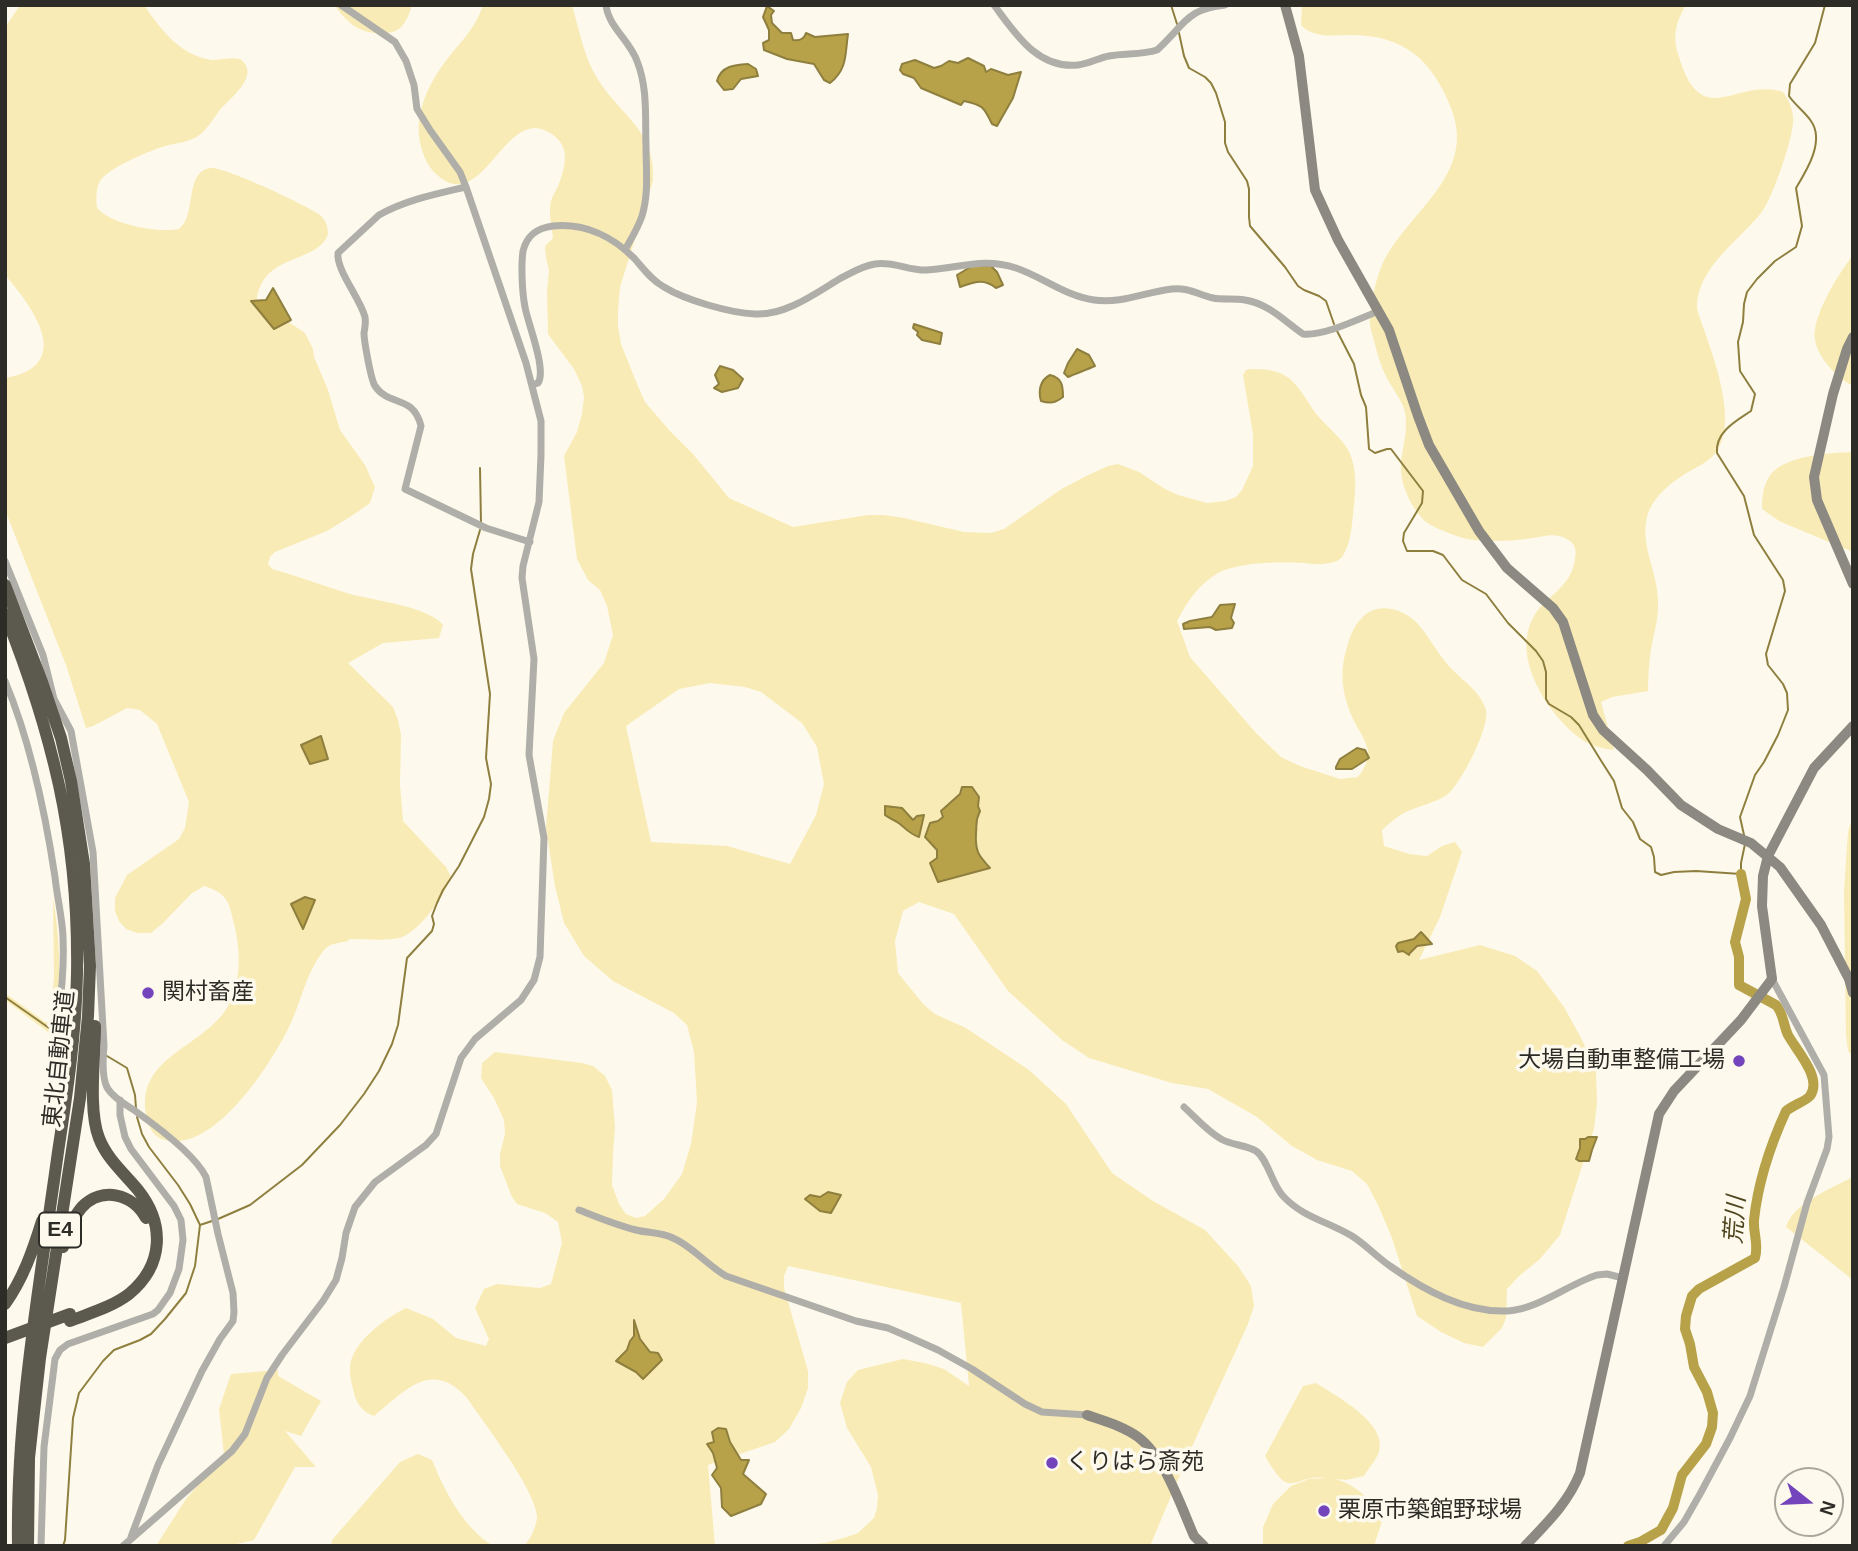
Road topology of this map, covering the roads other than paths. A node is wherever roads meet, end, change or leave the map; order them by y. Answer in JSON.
{"nodes":[{"id":1,"x":341,"y":5,"type":"edge"},
{"id":2,"x":606,"y":5,"type":"edge"},
{"id":3,"x":994,"y":5,"type":"edge"},
{"id":4,"x":1225,"y":5,"type":"edge"},
{"id":5,"x":1285,"y":5,"type":"edge"},
{"id":6,"x":466,"y":187,"type":"junction"},
{"id":7,"x":625,"y":250,"type":"junction"},
{"id":8,"x":1378,"y":311,"type":"junction"},
{"id":9,"x":1853,"y":337,"type":"edge"},
{"id":10,"x":532,"y":384,"type":"junction"},
{"id":11,"x":530,"y":542,"type":"junction"},
{"id":12,"x":5,"y":561,"type":"edge"},
{"id":13,"x":1853,"y":584,"type":"edge"},
{"id":14,"x":5,"y":585,"type":"edge"},
{"id":15,"x":5,"y":614,"type":"edge"},
{"id":16,"x":5,"y":681,"type":"edge"},
{"id":17,"x":29,"y":710,"type":"dead end"},
{"id":18,"x":19,"y":712,"type":"junction"},
{"id":19,"x":1853,"y":726,"type":"edge"},
{"id":20,"x":1768,"y":856,"type":"junction"},
{"id":21,"x":87,"y":914,"type":"junction"},
{"id":22,"x":1769,"y":984,"type":"junction"},
{"id":23,"x":1853,"y":993,"type":"edge"},
{"id":24,"x":51,"y":1063,"type":"dead end"},
{"id":25,"x":120,"y":1101,"type":"junction"},
{"id":26,"x":1184,"y":1107,"type":"dead end"},
{"id":27,"x":60,"y":1142,"type":"junction"},
{"id":28,"x":579,"y":1210,"type":"dead end"},
{"id":29,"x":53,"y":1277,"type":"junction"},
{"id":30,"x":1623,"y":1278,"type":"junction"},
{"id":31,"x":5,"y":1304,"type":"edge"},
{"id":32,"x":70,"y":1317,"type":"junction"},
{"id":33,"x":5,"y":1338,"type":"edge"},
{"id":34,"x":5,"y":1345,"type":"edge"},
{"id":35,"x":1087,"y":1415,"type":"joint"},
{"id":36,"x":130,"y":1539,"type":"junction"},
{"id":37,"x":18,"y":1546,"type":"edge"},
{"id":38,"x":28,"y":1546,"type":"edge"},
{"id":39,"x":41,"y":1546,"type":"edge"},
{"id":40,"x":123,"y":1546,"type":"edge"},
{"id":41,"x":1204,"y":1546,"type":"edge"},
{"id":42,"x":1525,"y":1546,"type":"edge"},
{"id":43,"x":1664,"y":1546,"type":"edge"}],
"edges":[{"from":1,"to":6,"type":"street"},
{"from":2,"to":7,"type":"street"},
{"from":3,"to":4,"type":"street"},
{"from":5,"to":8,"type":"street"},
{"from":6,"to":10,"type":"street"},
{"from":6,"to":11,"type":"street"},
{"from":7,"to":8,"type":"street"},
{"from":7,"to":10,"type":"street"},
{"from":8,"to":20,"type":"street"},
{"from":9,"to":13,"type":"street"},
{"from":10,"to":11,"type":"street"},
{"from":11,"to":36,"type":"street"},
{"from":12,"to":25,"type":"street"},
{"from":14,"to":21,"type":"highway","name":"東北自動車道","number":"E4"},
{"from":15,"to":27,"type":"highway","name":"東北自動車道","number":"E4"},
{"from":16,"to":18,"type":"street"},
{"from":17,"to":18,"type":"street"},
{"from":18,"to":24,"type":"street"},
{"from":19,"to":20,"type":"street"},
{"from":20,"to":22,"type":"street"},
{"from":20,"to":23,"type":"street"},
{"from":21,"to":29,"type":"highway","name":"東北自動車道","number":"E4"},
{"from":21,"to":32,"type":"highway"},
{"from":22,"to":30,"type":"street"},
{"from":22,"to":43,"type":"street"},
{"from":25,"to":36,"type":"street"},
{"from":25,"to":39,"type":"street"},
{"from":26,"to":30,"type":"street"},
{"from":27,"to":31,"type":"highway"},
{"from":27,"to":37,"type":"highway","name":"東北自動車道","number":"E4"},
{"from":28,"to":35,"type":"street"},
{"from":29,"to":32,"type":"highway"},
{"from":29,"to":38,"type":"highway","name":"東北自動車道","number":"E4"},
{"from":30,"to":42,"type":"street"},
{"from":32,"to":33,"type":"highway","bridge":true},
{"from":32,"to":34,"type":"highway"},
{"from":35,"to":41,"type":"street"},
{"from":36,"to":40,"type":"street"}]}
